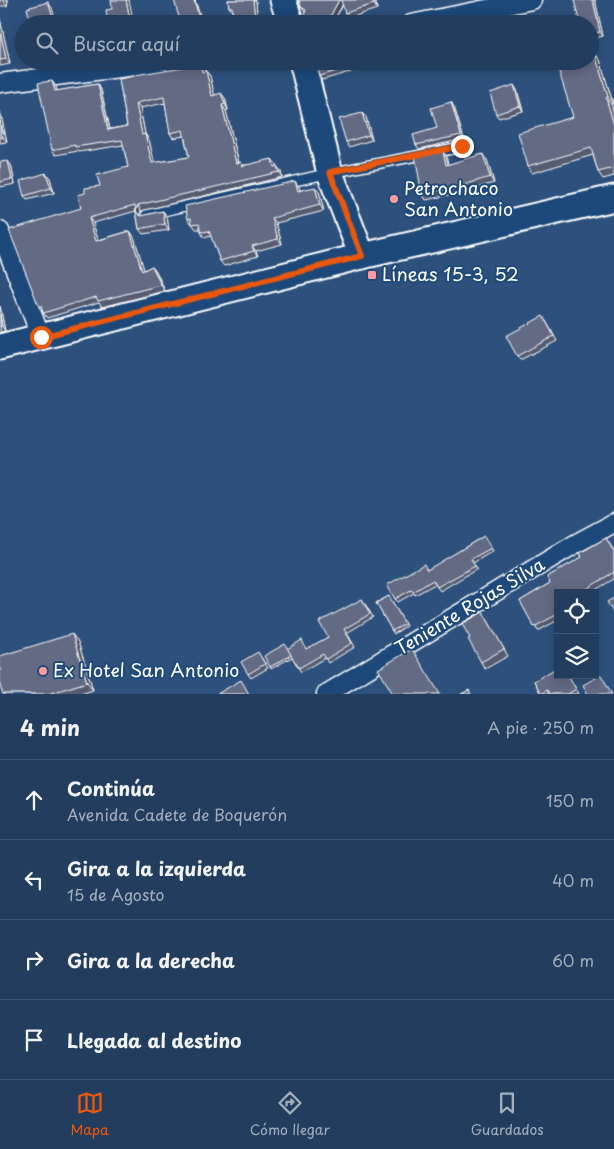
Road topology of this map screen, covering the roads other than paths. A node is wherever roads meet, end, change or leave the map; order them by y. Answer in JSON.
{"nodes":[{"id":1,"x":284,"y":0,"type":"edge"},
{"id":2,"x":532,"y":0,"type":"edge"},
{"id":3,"x":288,"y":15,"type":"edge"},
{"id":4,"x":456,"y":15,"type":"edge"},
{"id":5,"x":103,"y":70,"type":"edge"},
{"id":6,"x":304,"y":70,"type":"edge"},
{"id":7,"x":0,"y":83,"type":"edge"},
{"id":8,"x":462,"y":146,"type":"dead end"},
{"id":9,"x":330,"y":172,"type":"junction"},
{"id":10,"x":614,"y":198,"type":"edge"},
{"id":11,"x":146,"y":215,"type":"edge"},
{"id":12,"x":0,"y":232,"type":"edge"},
{"id":13,"x":362,"y":256,"type":"junction"},
{"id":14,"x":41,"y":337,"type":"junction"},
{"id":15,"x":0,"y":347,"type":"edge"},
{"id":16,"x":614,"y":523,"type":"edge"},
{"id":17,"x":326,"y":694,"type":"edge"}],
"edges":[{"from":1,"to":3,"type":"main road"},
{"from":2,"to":4,"type":"street"},
{"from":5,"to":7,"type":"street"},
{"from":6,"to":9,"type":"main road"},
{"from":8,"to":9,"type":"lane"},
{"from":9,"to":11,"type":"lane"},
{"from":9,"to":13,"type":"main road"},
{"from":10,"to":13,"type":"main road"},
{"from":12,"to":14,"type":"street"},
{"from":13,"to":14,"type":"main road"},
{"from":14,"to":15,"type":"main road"},
{"from":16,"to":17,"type":"street","name":"Teniente Rojas Silva"}]}
